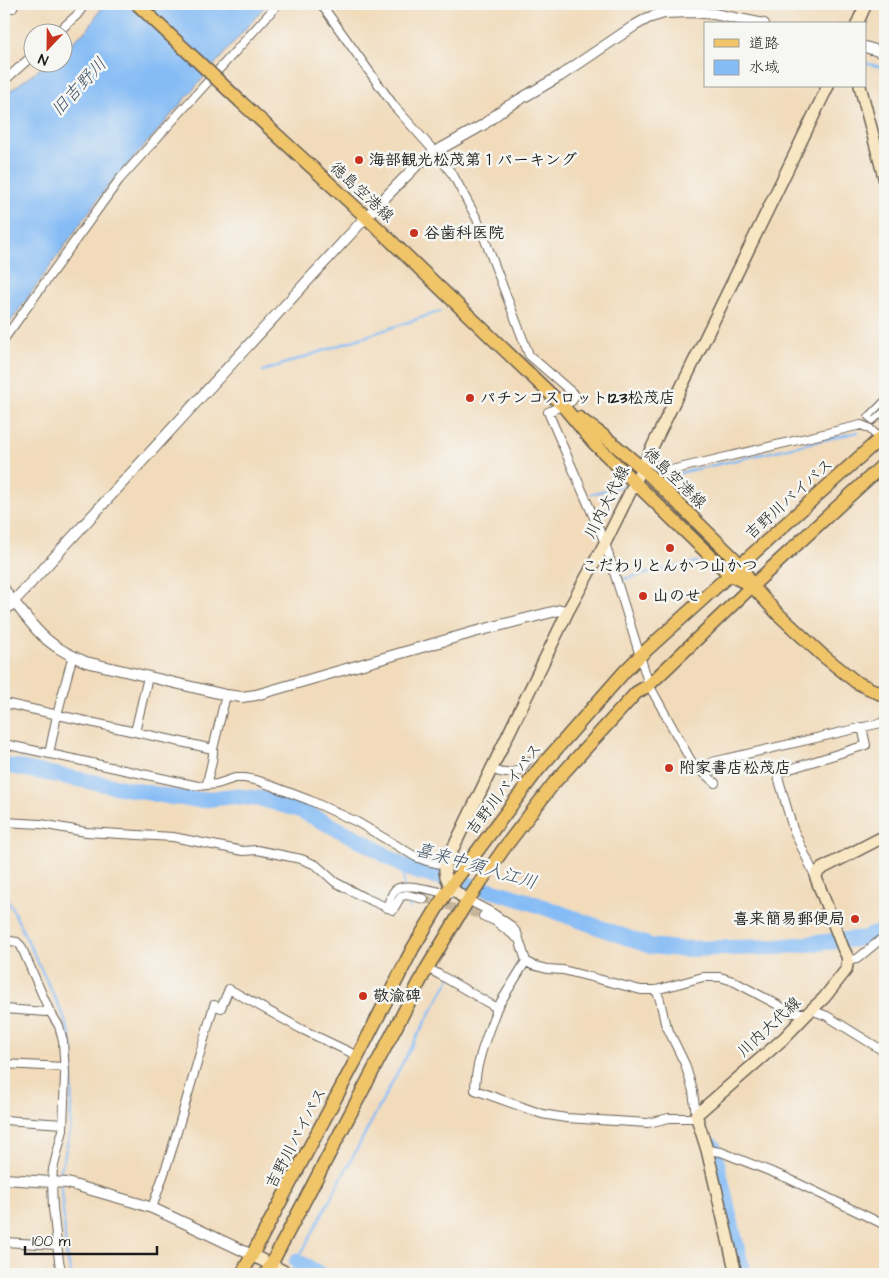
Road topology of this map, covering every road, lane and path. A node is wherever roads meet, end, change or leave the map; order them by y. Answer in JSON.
{"nodes":[{"id":1,"x":85,"y":4,"type":"edge"},
{"id":2,"x":136,"y":4,"type":"edge"},
{"id":3,"x":278,"y":4,"type":"edge"},
{"id":4,"x":321,"y":4,"type":"edge"},
{"id":5,"x":866,"y":4,"type":"edge"},
{"id":6,"x":69,"y":22,"type":"edge"},
{"id":7,"x":754,"y":22,"type":"edge"},
{"id":8,"x":858,"y":22,"type":"edge"},
{"id":9,"x":866,"y":47,"type":"edge"},
{"id":10,"x":885,"y":53,"type":"edge"},
{"id":11,"x":22,"y":65,"type":"edge"},
{"id":12,"x":4,"y":81,"type":"edge"},
{"id":13,"x":827,"y":88,"type":"edge"},
{"id":14,"x":861,"y":88,"type":"edge"},
{"id":15,"x":434,"y":152,"type":"junction"},
{"id":16,"x":885,"y":181,"type":"edge"},
{"id":17,"x":366,"y":217,"type":"junction"},
{"id":18,"x":4,"y":339,"type":"edge"},
{"id":19,"x":885,"y":400,"type":"edge"},
{"id":20,"x":562,"y":406,"type":"junction"},
{"id":21,"x":885,"y":410,"type":"edge"},
{"id":22,"x":882,"y":436,"type":"edge"},
{"id":23,"x":885,"y":463,"type":"edge"},
{"id":24,"x":644,"y":464,"type":"junction"},
{"id":25,"x":635,"y":482,"type":"junction"},
{"id":26,"x":605,"y":543,"type":"junction"},
{"id":27,"x":740,"y":565,"type":"junction"},
{"id":28,"x":730,"y":574,"type":"junction"},
{"id":29,"x":752,"y":586,"type":"junction"},
{"id":30,"x":4,"y":587,"type":"edge"},
{"id":31,"x":14,"y":601,"type":"junction"},
{"id":32,"x":568,"y":611,"type":"junction"},
{"id":33,"x":4,"y":612,"type":"edge"},
{"id":34,"x":641,"y":655,"type":"junction"},
{"id":35,"x":73,"y":656,"type":"junction"},
{"id":36,"x":148,"y":677,"type":"junction"},
{"id":37,"x":649,"y":685,"type":"junction"},
{"id":38,"x":226,"y":695,"type":"junction"},
{"id":39,"x":885,"y":696,"type":"edge"},
{"id":40,"x":4,"y":703,"type":"edge"},
{"id":41,"x":57,"y":715,"type":"junction"},
{"id":42,"x":885,"y":720,"type":"edge"},
{"id":43,"x":862,"y":727,"type":"junction"},
{"id":44,"x":135,"y":732,"type":"junction"},
{"id":45,"x":4,"y":744,"type":"edge"},
{"id":46,"x":213,"y":749,"type":"junction"},
{"id":47,"x":49,"y":754,"type":"junction"},
{"id":48,"x":527,"y":761,"type":"dead end"},
{"id":49,"x":492,"y":769,"type":"junction"},
{"id":50,"x":701,"y":771,"type":"junction"},
{"id":51,"x":715,"y":783,"type":"dead end"},
{"id":52,"x":207,"y":785,"type":"junction"},
{"id":53,"x":4,"y":822,"type":"edge"},
{"id":54,"x":885,"y":836,"type":"edge"},
{"id":55,"x":445,"y":868,"type":"junction"},
{"id":56,"x":816,"y":878,"type":"junction"},
{"id":57,"x":457,"y":894,"type":"junction"},
{"id":58,"x":424,"y":899,"type":"tunnel mouth"},
{"id":59,"x":387,"y":908,"type":"junction"},
{"id":60,"x":483,"y":916,"type":"tunnel mouth"},
{"id":61,"x":885,"y":936,"type":"edge"},
{"id":62,"x":4,"y":940,"type":"edge"},
{"id":63,"x":520,"y":941,"type":"junction"},
{"id":64,"x":848,"y":960,"type":"junction"},
{"id":65,"x":526,"y":961,"type":"junction"},
{"id":66,"x":427,"y":968,"type":"junction"},
{"id":67,"x":656,"y":990,"type":"junction"},
{"id":68,"x":497,"y":1008,"type":"junction"},
{"id":69,"x":4,"y":1009,"type":"edge"},
{"id":70,"x":49,"y":1010,"type":"junction"},
{"id":71,"x":809,"y":1011,"type":"junction"},
{"id":72,"x":885,"y":1052,"type":"edge"},
{"id":73,"x":358,"y":1056,"type":"junction"},
{"id":74,"x":4,"y":1064,"type":"edge"},
{"id":75,"x":64,"y":1067,"type":"junction"},
{"id":76,"x":696,"y":1117,"type":"junction"},
{"id":77,"x":4,"y":1120,"type":"edge"},
{"id":78,"x":63,"y":1124,"type":"junction"},
{"id":79,"x":708,"y":1150,"type":"junction"},
{"id":80,"x":4,"y":1179,"type":"edge"},
{"id":81,"x":59,"y":1183,"type":"junction"},
{"id":82,"x":152,"y":1208,"type":"junction"},
{"id":83,"x":885,"y":1225,"type":"edge"},
{"id":84,"x":4,"y":1242,"type":"edge"},
{"id":85,"x":57,"y":1245,"type":"junction"},
{"id":86,"x":252,"y":1255,"type":"junction"},
{"id":87,"x":277,"y":1271,"type":"edge"},
{"id":88,"x":62,"y":1274,"type":"edge"},
{"id":89,"x":242,"y":1274,"type":"edge"},
{"id":90,"x":736,"y":1274,"type":"edge"}],
"edges":[{"from":1,"to":6,"type":"street"},
{"from":2,"to":17,"type":"main road","name":"徳島空港線","bridge":true},
{"from":3,"to":18,"type":"street"},
{"from":4,"to":15,"type":"street"},
{"from":5,"to":8,"type":"main road"},
{"from":7,"to":15,"type":"street"},
{"from":9,"to":10,"type":"street"},
{"from":11,"to":12,"type":"street"},
{"from":13,"to":24,"type":"main road","name":"川内大代線"},
{"from":14,"to":16,"type":"main road"},
{"from":15,"to":17,"type":"street"},
{"from":15,"to":20,"type":"street"},
{"from":17,"to":20,"type":"main road","name":"徳島空港線"},
{"from":17,"to":31,"type":"street"},
{"from":19,"to":21,"type":"street"},
{"from":20,"to":24,"type":"main road","name":"徳島空港線"},
{"from":20,"to":25,"type":"main road","name":"徳島空港線"},
{"from":20,"to":26,"type":"street"},
{"from":22,"to":24,"type":"street"},
{"from":22,"to":27,"type":"main road","name":"吉野川バイパス"},
{"from":23,"to":29,"type":"main road","name":"吉野川バイパス"},
{"from":24,"to":25,"type":"main road","name":"川内大代線"},
{"from":24,"to":27,"type":"main road","name":"徳島空港線"},
{"from":25,"to":26,"type":"main road","name":"川内大代線"},
{"from":25,"to":28,"type":"main road","name":"徳島空港線"},
{"from":26,"to":32,"type":"main road","name":"川内大代線"},
{"from":26,"to":34,"type":"street"},
{"from":27,"to":28,"type":"main road","name":"吉野川バイパス"},
{"from":27,"to":29,"type":"main road","name":"徳島空港線"},
{"from":28,"to":29,"type":"main road","name":"徳島空港線"},
{"from":28,"to":34,"type":"main road","name":"吉野川バイパス"},
{"from":29,"to":37,"type":"main road","name":"吉野川バイパス"},
{"from":29,"to":39,"type":"main road","name":"徳島空港線"},
{"from":30,"to":31,"type":"street"},
{"from":31,"to":33,"type":"street"},
{"from":31,"to":35,"type":"street"},
{"from":32,"to":38,"type":"street"},
{"from":32,"to":49,"type":"main road","name":"川内大代線"},
{"from":34,"to":37,"type":"street"},
{"from":34,"to":57,"type":"main road","name":"吉野川バイパス"},
{"from":35,"to":36,"type":"street"},
{"from":35,"to":41,"type":"street"},
{"from":36,"to":38,"type":"street"},
{"from":36,"to":44,"type":"street"},
{"from":37,"to":50,"type":"street"},
{"from":37,"to":57,"type":"main road","name":"吉野川バイパス"},
{"from":38,"to":46,"type":"street"},
{"from":40,"to":41,"type":"street"},
{"from":41,"to":44,"type":"street"},
{"from":41,"to":47,"type":"street"},
{"from":42,"to":43,"type":"street"},
{"from":43,"to":50,"type":"street"},
{"from":43,"to":56,"type":"street"},
{"from":44,"to":46,"type":"street"},
{"from":45,"to":47,"type":"street"},
{"from":46,"to":52,"type":"street"},
{"from":47,"to":52,"type":"street"},
{"from":48,"to":49,"type":"street"},
{"from":49,"to":55,"type":"main road","name":"川内大代線"},
{"from":50,"to":51,"type":"street"},
{"from":52,"to":55,"type":"street"},
{"from":53,"to":59,"type":"street"},
{"from":54,"to":56,"type":"main road"},
{"from":55,"to":57,"type":"main road"},
{"from":56,"to":64,"type":"main road"},
{"from":57,"to":59,"type":"street"},
{"from":57,"to":63,"type":"street"},
{"from":57,"to":66,"type":"main road","name":"吉野川バイパス"},
{"from":57,"to":73,"type":"main road","name":"吉野川バイパス"},
{"from":58,"to":59,"type":"street"},
{"from":60,"to":63,"type":"street"},
{"from":61,"to":64,"type":"street"},
{"from":62,"to":70,"type":"street"},
{"from":63,"to":65,"type":"street"},
{"from":64,"to":71,"type":"main road","name":"川内大代線"},
{"from":65,"to":67,"type":"street"},
{"from":65,"to":68,"type":"street"},
{"from":66,"to":68,"type":"street"},
{"from":66,"to":87,"type":"main road","name":"吉野川バイパス"},
{"from":67,"to":71,"type":"street"},
{"from":67,"to":76,"type":"street"},
{"from":68,"to":76,"type":"street"},
{"from":69,"to":70,"type":"street"},
{"from":70,"to":75,"type":"street"},
{"from":71,"to":72,"type":"street"},
{"from":71,"to":76,"type":"main road","name":"川内大代線"},
{"from":73,"to":82,"type":"street"},
{"from":73,"to":86,"type":"main road","name":"吉野川バイパス"},
{"from":74,"to":75,"type":"street"},
{"from":75,"to":78,"type":"street"},
{"from":76,"to":79,"type":"main road"},
{"from":77,"to":78,"type":"street"},
{"from":78,"to":81,"type":"street"},
{"from":79,"to":83,"type":"street"},
{"from":79,"to":90,"type":"main road"},
{"from":80,"to":81,"type":"street"},
{"from":81,"to":82,"type":"street"},
{"from":81,"to":85,"type":"street"},
{"from":82,"to":86,"type":"street"},
{"from":84,"to":85,"type":"street"},
{"from":85,"to":88,"type":"street"},
{"from":86,"to":87,"type":"main road"},
{"from":86,"to":89,"type":"main road","name":"吉野川バイパス"}]}
